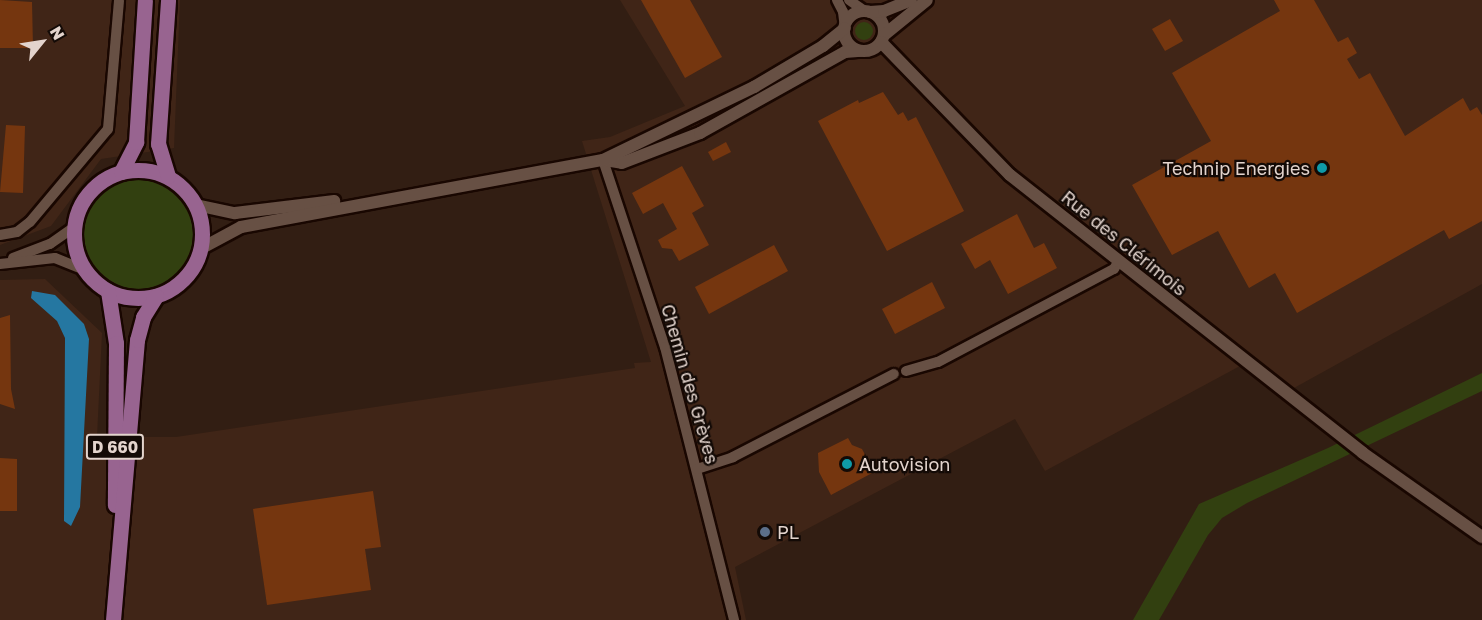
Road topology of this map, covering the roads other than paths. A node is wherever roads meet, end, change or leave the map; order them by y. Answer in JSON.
{"nodes":[{"id":1,"x":119,"y":0,"type":"edge"},
{"id":2,"x":145,"y":0,"type":"edge"},
{"id":3,"x":168,"y":0,"type":"edge"},
{"id":4,"x":837,"y":0,"type":"edge"},
{"id":5,"x":849,"y":0,"type":"edge"},
{"id":6,"x":911,"y":0,"type":"edge"},
{"id":7,"x":927,"y":0,"type":"edge"},
{"id":8,"x":868,"y":11,"type":"junction"},
{"id":9,"x":844,"y":28,"type":"junction"},
{"id":10,"x":882,"y":39,"type":"junction"},
{"id":11,"x":861,"y":51,"type":"junction"},
{"id":12,"x":603,"y":160,"type":"junction"},
{"id":13,"x":121,"y":172,"type":"junction"},
{"id":14,"x":168,"y":176,"type":"junction"},
{"id":15,"x":430,"y":190,"type":"junction"},
{"id":16,"x":196,"y":205,"type":"junction"},
{"id":17,"x":74,"y":227,"type":"junction"},
{"id":18,"x":0,"y":235,"type":"edge"},
{"id":19,"x":202,"y":248,"type":"junction"},
{"id":20,"x":1118,"y":262,"type":"junction"},
{"id":21,"x":0,"y":264,"type":"edge"},
{"id":22,"x":84,"y":270,"type":"junction"},
{"id":23,"x":108,"y":291,"type":"junction"},
{"id":24,"x":156,"y":296,"type":"junction"},
{"id":25,"x":906,"y":371,"type":"dead end"},
{"id":26,"x":894,"y":374,"type":"dead end"},
{"id":27,"x":698,"y":469,"type":"junction"},
{"id":28,"x":1482,"y":537,"type":"edge"},
{"id":29,"x":114,"y":604,"type":"junction"},
{"id":30,"x":113,"y":620,"type":"edge"},
{"id":31,"x":734,"y":620,"type":"edge"}],
"edges":[{"from":1,"to":18,"type":"street"},
{"from":2,"to":13,"type":"main road"},
{"from":3,"to":14,"type":"main road"},
{"from":4,"to":9,"type":"street"},
{"from":5,"to":8,"type":"street"},
{"from":6,"to":8,"type":"street"},
{"from":7,"to":10,"type":"street"},
{"from":8,"to":9,"type":"street"},
{"from":8,"to":10,"type":"street"},
{"from":9,"to":11,"type":"street"},
{"from":9,"to":12,"type":"street"},
{"from":10,"to":11,"type":"street"},
{"from":10,"to":20,"type":"street","name":"Rue des Clérimois"},
{"from":11,"to":12,"type":"street"},
{"from":12,"to":15,"type":"street"},
{"from":12,"to":27,"type":"street","name":"Chemin des Grèves"},
{"from":13,"to":14,"type":"main road"},
{"from":13,"to":17,"type":"main road"},
{"from":14,"to":16,"type":"main road"},
{"from":15,"to":16,"type":"street"},
{"from":15,"to":19,"type":"street"},
{"from":16,"to":19,"type":"main road"},
{"from":17,"to":21,"type":"street"},
{"from":17,"to":22,"type":"main road"},
{"from":19,"to":24,"type":"main road"},
{"from":20,"to":25,"type":"street"},
{"from":20,"to":28,"type":"street","name":"Rue des Clérimois"},
{"from":21,"to":22,"type":"street"},
{"from":22,"to":23,"type":"main road"},
{"from":23,"to":24,"type":"main road"},
{"from":23,"to":29,"type":"main road","number":"D 660"},
{"from":24,"to":29,"type":"main road","number":"D 660"},
{"from":26,"to":27,"type":"street"},
{"from":27,"to":31,"type":"street","name":"Chemin des Grèves"},
{"from":29,"to":30,"type":"main road","number":"D 660"}]}
